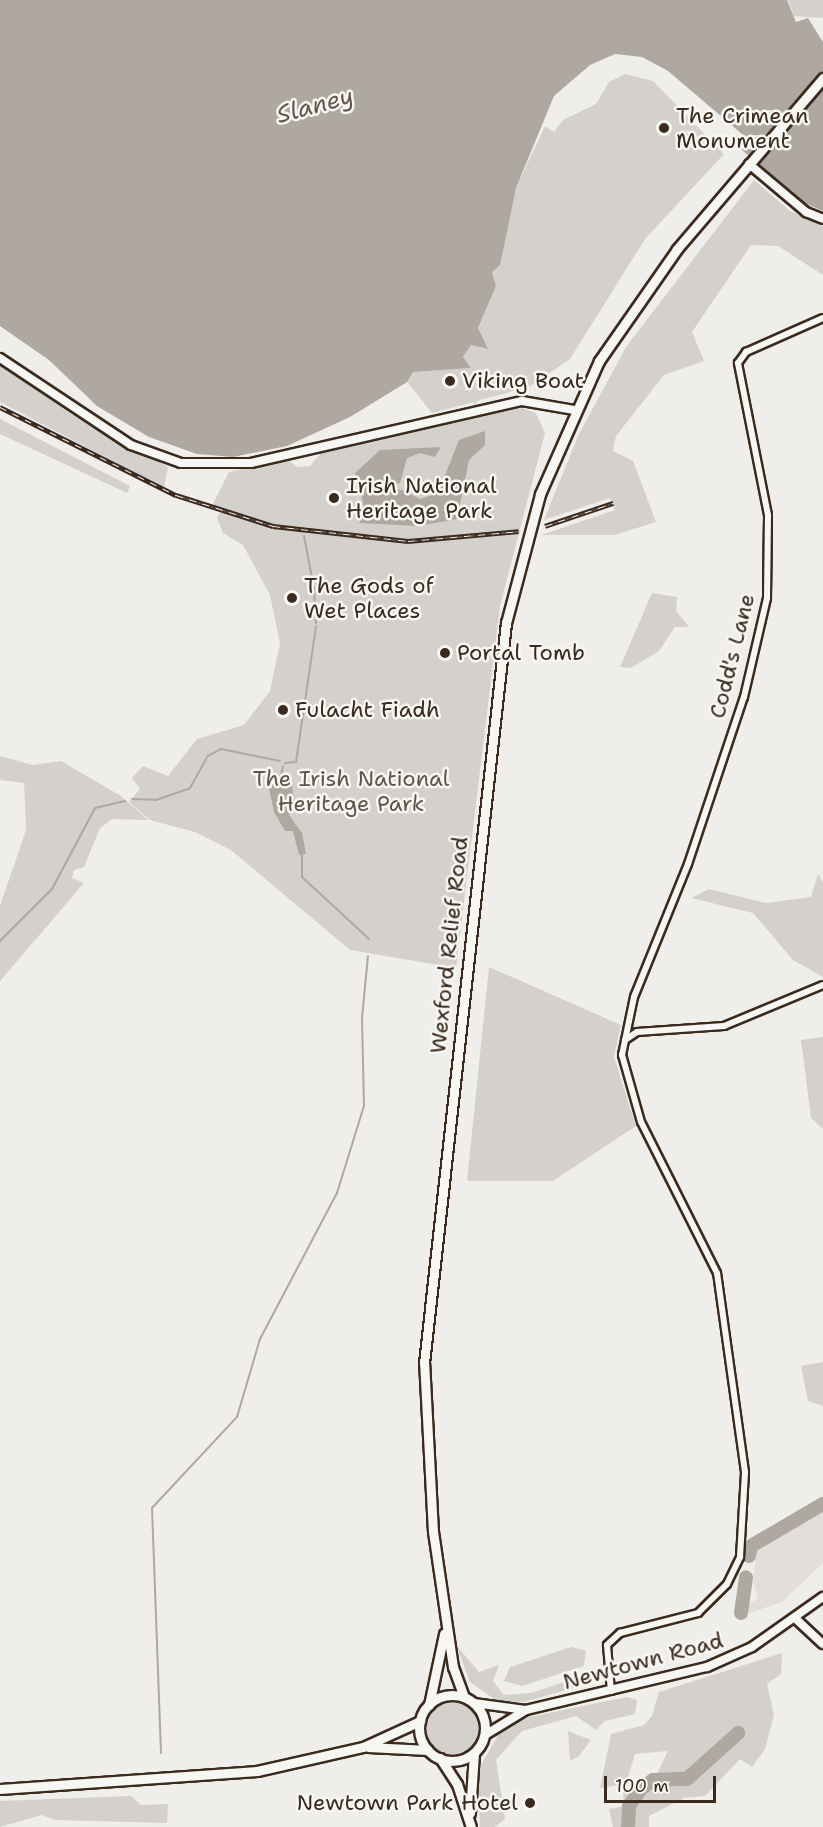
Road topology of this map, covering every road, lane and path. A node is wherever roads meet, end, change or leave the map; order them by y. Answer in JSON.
{"nodes":[{"id":1,"x":823,"y":78,"type":"edge"},
{"id":2,"x":751,"y":162,"type":"junction"},
{"id":3,"x":823,"y":219,"type":"edge"},
{"id":4,"x":823,"y":318,"type":"edge"},
{"id":5,"x":0,"y":358,"type":"edge"},
{"id":6,"x":574,"y":410,"type":"junction"},
{"id":7,"x":823,"y":985,"type":"edge"},
{"id":8,"x":625,"y":1040,"type":"junction"},
{"id":9,"x":823,"y":1597,"type":"edge"},
{"id":10,"x":796,"y":1620,"type":"junction"},
{"id":11,"x":446,"y":1623,"type":"junction"},
{"id":12,"x":823,"y":1644,"type":"edge"},
{"id":13,"x":611,"y":1691,"type":"junction"},
{"id":14,"x":464,"y":1697,"type":"junction"},
{"id":15,"x":474,"y":1703,"type":"junction"},
{"id":16,"x":429,"y":1705,"type":"junction"},
{"id":17,"x":526,"y":1710,"type":"junction"},
{"id":18,"x":420,"y":1721,"type":"junction"},
{"id":19,"x":485,"y":1735,"type":"junction"},
{"id":20,"x":363,"y":1747,"type":"junction"},
{"id":21,"x":428,"y":1750,"type":"junction"},
{"id":22,"x":474,"y":1753,"type":"junction"},
{"id":23,"x":440,"y":1758,"type":"junction"},
{"id":24,"x":0,"y":1789,"type":"edge"},
{"id":25,"x":470,"y":1825,"type":"edge"}],
"edges":[{"from":1,"to":2,"type":"highway","name":"Wexford Relief Road"},
{"from":2,"to":3,"type":"main road"},
{"from":2,"to":6,"type":"highway","name":"Wexford Relief Road"},
{"from":4,"to":8,"type":"street","name":"Codd's Lane"},
{"from":5,"to":6,"type":"main road"},
{"from":6,"to":11,"type":"highway","name":"Wexford Relief Road"},
{"from":7,"to":8,"type":"street"},
{"from":8,"to":13,"type":"street","name":"Codd's Lane"},
{"from":9,"to":10,"type":"main road","name":"Newtown Road"},
{"from":10,"to":12,"type":"street"},
{"from":10,"to":13,"type":"main road","name":"Newtown Road"},
{"from":11,"to":14,"type":"highway","name":"Wexford Relief Road"},
{"from":11,"to":16,"type":"highway","name":"Wexford Relief Road"},
{"from":13,"to":17,"type":"main road","name":"Newtown Road"},
{"from":14,"to":15,"type":"highway"},
{"from":14,"to":16,"type":"highway"},
{"from":15,"to":17,"type":"main road","name":"Newtown Road"},
{"from":15,"to":19,"type":"highway"},
{"from":16,"to":18,"type":"highway"},
{"from":17,"to":19,"type":"main road","name":"Newtown Road"},
{"from":18,"to":20,"type":"highway"},
{"from":18,"to":21,"type":"highway"},
{"from":19,"to":22,"type":"highway"},
{"from":20,"to":21,"type":"highway"},
{"from":20,"to":24,"type":"highway"},
{"from":21,"to":23,"type":"highway"},
{"from":22,"to":23,"type":"highway"},
{"from":22,"to":25,"type":"highway"},
{"from":23,"to":25,"type":"highway"}]}
